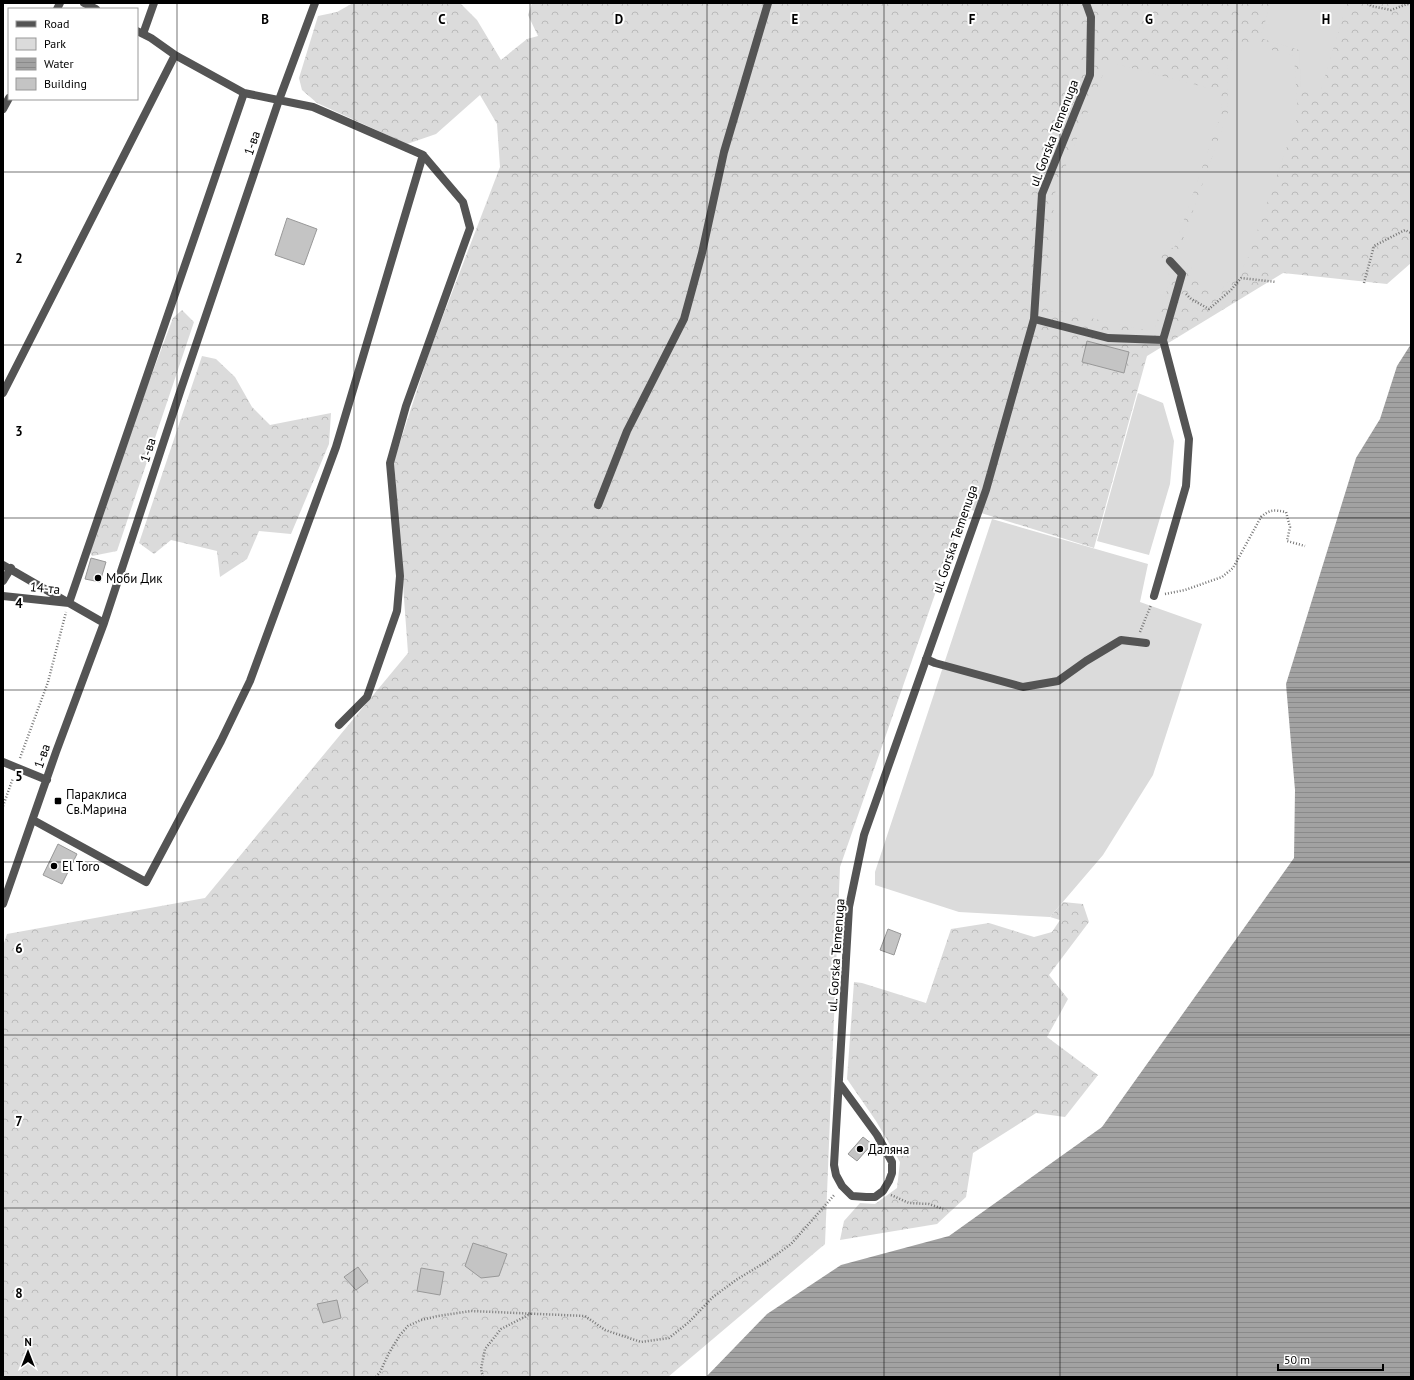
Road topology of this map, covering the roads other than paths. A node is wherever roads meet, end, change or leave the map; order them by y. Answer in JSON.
{"nodes":[{"id":1,"x":84,"y":3,"type":"edge"},
{"id":2,"x":154,"y":3,"type":"edge"},
{"id":3,"x":315,"y":3,"type":"edge"},
{"id":4,"x":768,"y":3,"type":"edge"},
{"id":5,"x":1086,"y":3,"type":"edge"},
{"id":6,"x":94,"y":8,"type":"edge"},
{"id":7,"x":140,"y":32,"type":"edge"},
{"id":8,"x":175,"y":55,"type":"junction"},
{"id":9,"x":244,"y":93,"type":"junction"},
{"id":10,"x":8,"y":100,"type":"edge"},
{"id":11,"x":279,"y":100,"type":"junction"},
{"id":12,"x":3,"y":109,"type":"edge"},
{"id":13,"x":423,"y":155,"type":"junction"},
{"id":14,"x":1170,"y":261,"type":"dead end"},
{"id":15,"x":1034,"y":319,"type":"junction"},
{"id":16,"x":1163,"y":340,"type":"junction"},
{"id":17,"x":3,"y":394,"type":"edge"},
{"id":18,"x":598,"y":505,"type":"dead end"},
{"id":19,"x":3,"y":565,"type":"edge"},
{"id":20,"x":11,"y":568,"type":"junction"},
{"id":21,"x":3,"y":581,"type":"edge"},
{"id":22,"x":3,"y":596,"type":"edge"},
{"id":23,"x":1154,"y":596,"type":"road end"},
{"id":24,"x":69,"y":603,"type":"junction"},
{"id":25,"x":104,"y":623,"type":"junction"},
{"id":26,"x":1146,"y":643,"type":"dead end"},
{"id":27,"x":926,"y":659,"type":"junction"},
{"id":28,"x":339,"y":725,"type":"dead end"},
{"id":29,"x":3,"y":762,"type":"edge"},
{"id":30,"x":46,"y":780,"type":"junction"},
{"id":31,"x":33,"y":820,"type":"junction"},
{"id":32,"x":3,"y":904,"type":"edge"},
{"id":33,"x":839,"y":1083,"type":"junction"}],
"edges":[{"from":1,"to":6,"type":"street"},
{"from":2,"to":7,"type":"street"},
{"from":3,"to":11,"type":"street","name":"1-ва"},
{"from":4,"to":18,"type":"street"},
{"from":5,"to":15,"type":"street","name":"ul. Gorska Temenuga"},
{"from":7,"to":8,"type":"street"},
{"from":8,"to":9,"type":"street"},
{"from":8,"to":17,"type":"street"},
{"from":9,"to":11,"type":"street"},
{"from":9,"to":24,"type":"street"},
{"from":10,"to":12,"type":"street"},
{"from":11,"to":13,"type":"street"},
{"from":11,"to":25,"type":"street","name":"1-ва"},
{"from":13,"to":28,"type":"street"},
{"from":13,"to":31,"type":"street"},
{"from":14,"to":16,"type":"street"},
{"from":15,"to":16,"type":"street"},
{"from":15,"to":27,"type":"street","name":"ul. Gorska Temenuga"},
{"from":16,"to":23,"type":"street"},
{"from":19,"to":20,"type":"street"},
{"from":20,"to":21,"type":"street"},
{"from":20,"to":24,"type":"street"},
{"from":22,"to":24,"type":"street","name":"14-та"},
{"from":24,"to":25,"type":"street","name":"14-та"},
{"from":25,"to":30,"type":"street","name":"1-ва"},
{"from":26,"to":27,"type":"street"},
{"from":27,"to":33,"type":"street","name":"ul. Gorska Temenuga"},
{"from":29,"to":30,"type":"street"},
{"from":30,"to":31,"type":"street","name":"1-ва"},
{"from":31,"to":32,"type":"street","name":"1-ва"},
{"from":33,"to":33,"type":"street","name":"ul. Gorska Temenuga"}]}
